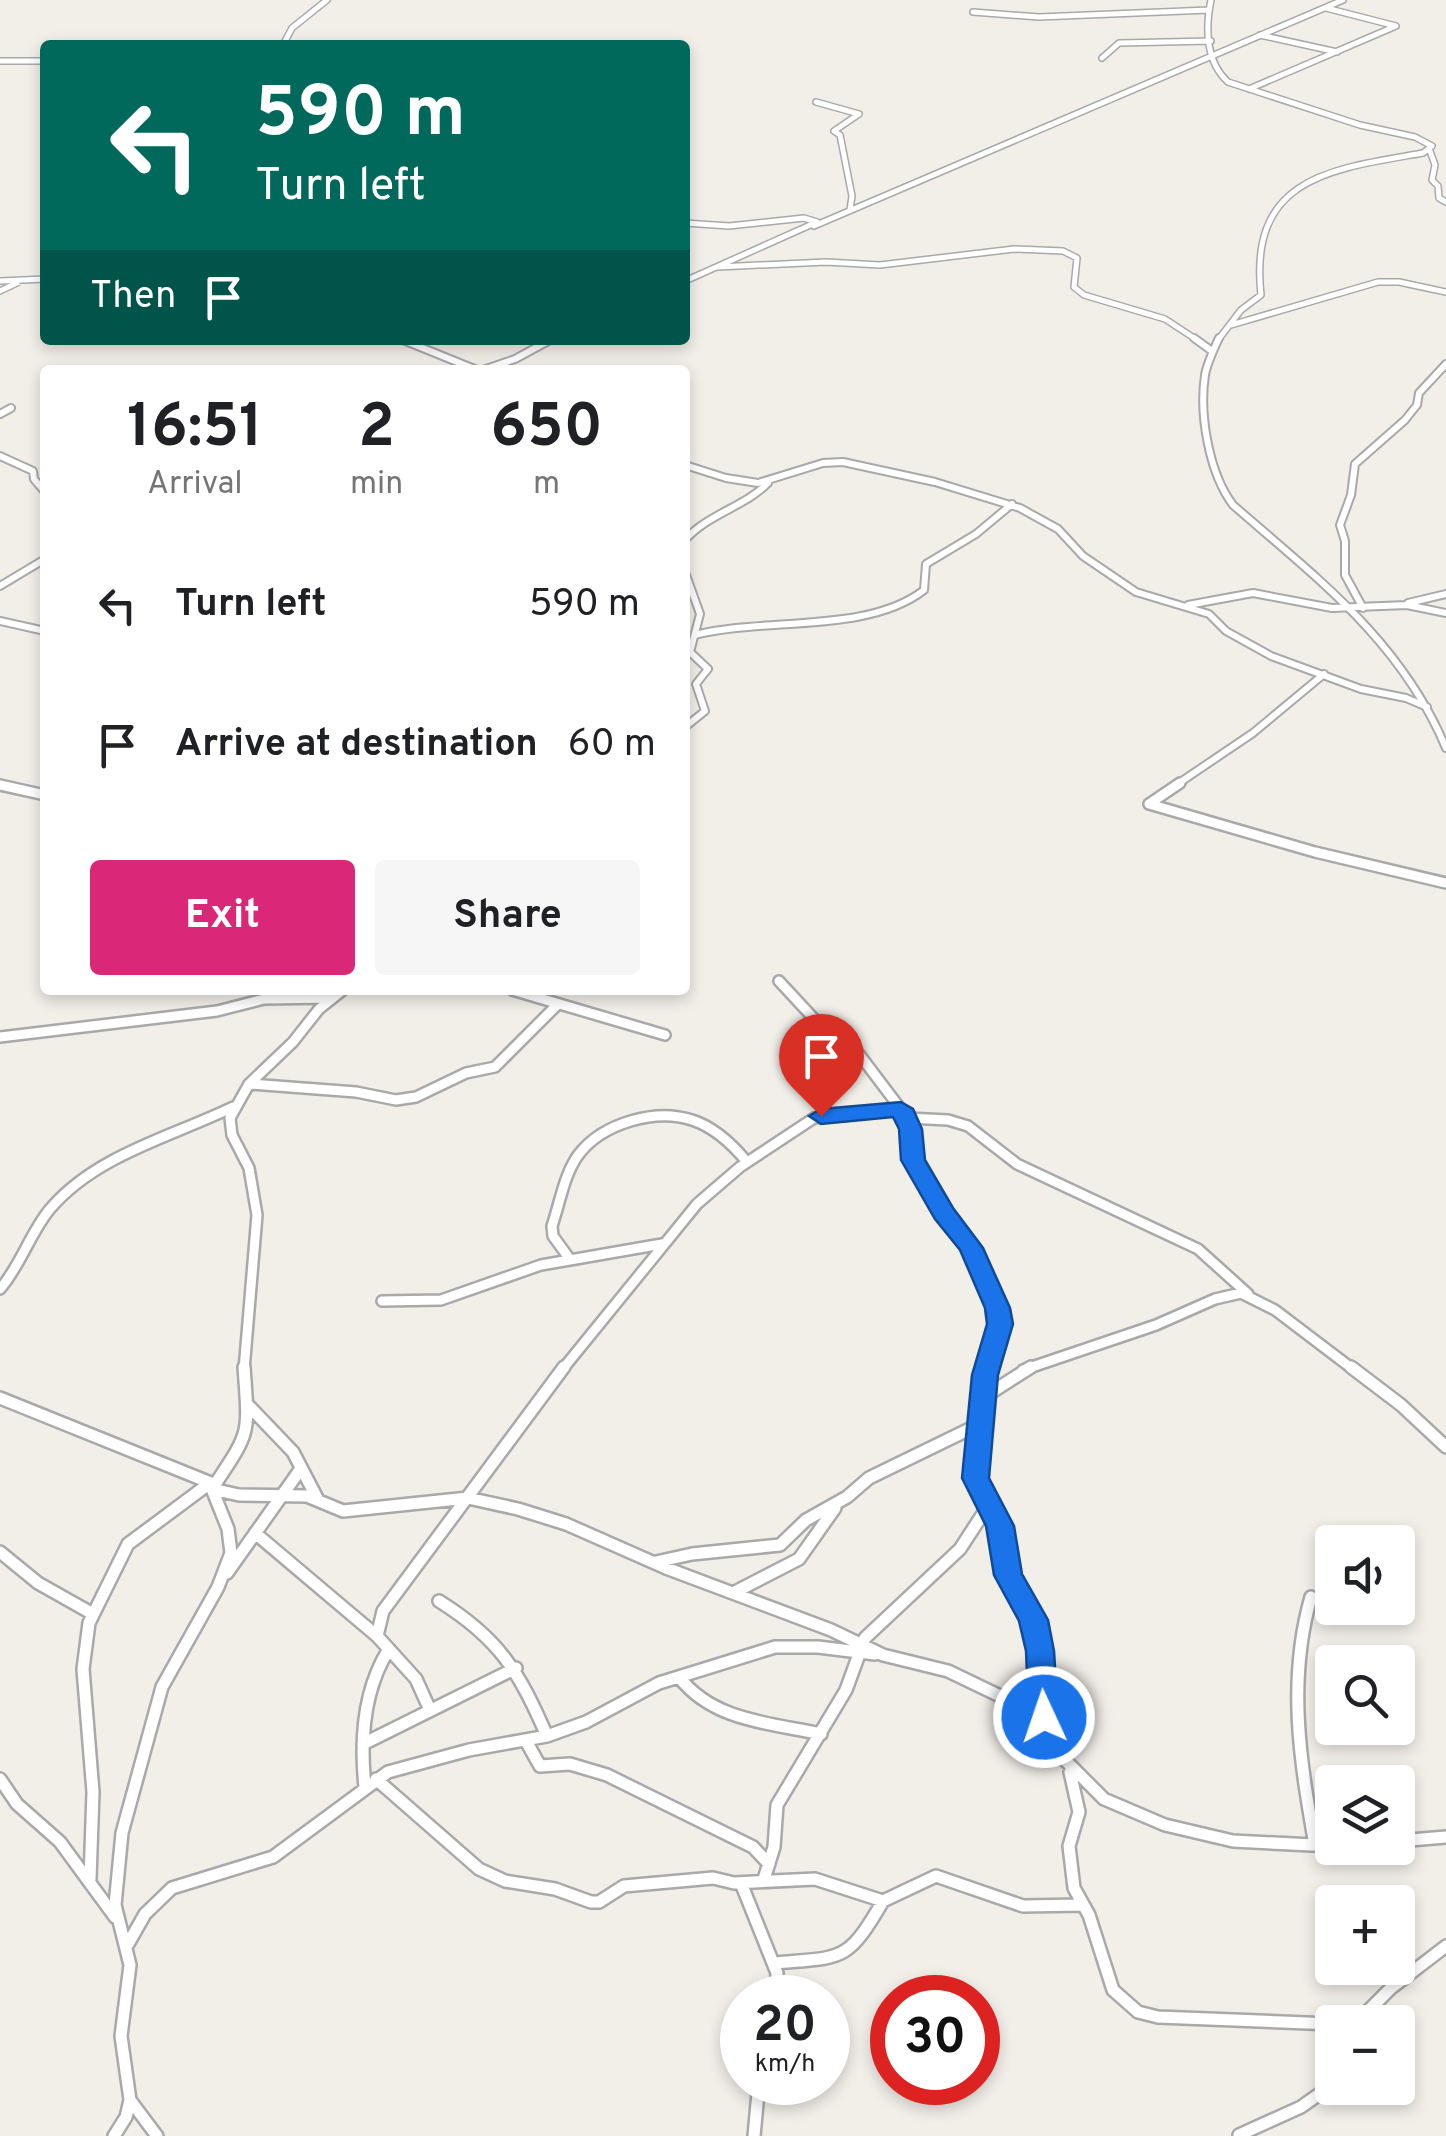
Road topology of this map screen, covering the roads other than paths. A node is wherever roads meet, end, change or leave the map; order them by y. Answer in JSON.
{"nodes":[{"id":1,"x":327,"y":0,"type":"edge"},
{"id":2,"x":1211,"y":0,"type":"edge"},
{"id":3,"x":1344,"y":0,"type":"edge"},
{"id":4,"x":1326,"y":8,"type":"junction"},
{"id":5,"x":1209,"y":10,"type":"junction"},
{"id":6,"x":973,"y":12,"type":"dead end"},
{"id":7,"x":1260,"y":36,"type":"junction"},
{"id":8,"x":286,"y":40,"type":"edge"},
{"id":9,"x":1211,"y":41,"type":"junction"},
{"id":10,"x":1339,"y":52,"type":"junction"},
{"id":11,"x":1212,"y":56,"type":"junction"},
{"id":12,"x":1102,"y":58,"type":"dead end"},
{"id":13,"x":0,"y":61,"type":"edge"},
{"id":14,"x":40,"y":61,"type":"edge"},
{"id":15,"x":1249,"y":89,"type":"junction"},
{"id":16,"x":816,"y":102,"type":"dead end"},
{"id":17,"x":1430,"y":151,"type":"junction"},
{"id":18,"x":1446,"y":202,"type":"edge"},
{"id":19,"x":850,"y":210,"type":"junction"},
{"id":20,"x":690,"y":223,"type":"edge"},
{"id":21,"x":814,"y":226,"type":"junction"},
{"id":22,"x":718,"y":267,"type":"junction"},
{"id":23,"x":690,"y":279,"type":"edge"},
{"id":24,"x":0,"y":280,"type":"edge"},
{"id":25,"x":40,"y":280,"type":"edge"},
{"id":26,"x":20,"y":282,"type":"junction"},
{"id":27,"x":0,"y":291,"type":"edge"},
{"id":28,"x":1446,"y":292,"type":"edge"},
{"id":29,"x":1228,"y":326,"type":"junction"},
{"id":30,"x":417,"y":345,"type":"edge"},
{"id":31,"x":541,"y":345,"type":"edge"},
{"id":32,"x":1212,"y":351,"type":"junction"},
{"id":33,"x":1446,"y":364,"type":"edge"},
{"id":34,"x":473,"y":365,"type":"edge"},
{"id":35,"x":500,"y":365,"type":"edge"},
{"id":36,"x":11,"y":408,"type":"dead end"},
{"id":37,"x":0,"y":414,"type":"edge"},
{"id":38,"x":0,"y":456,"type":"edge"},
{"id":39,"x":690,"y":466,"type":"edge"},
{"id":40,"x":768,"y":482,"type":"junction"},
{"id":41,"x":40,"y":486,"type":"edge"},
{"id":42,"x":1012,"y":504,"type":"junction"},
{"id":43,"x":690,"y":536,"type":"edge"},
{"id":44,"x":40,"y":562,"type":"edge"},
{"id":45,"x":0,"y":586,"type":"edge"},
{"id":46,"x":690,"y":586,"type":"edge"},
{"id":47,"x":1446,"y":594,"type":"edge"},
{"id":48,"x":1178,"y":604,"type":"junction"},
{"id":49,"x":1400,"y":604,"type":"junction"},
{"id":50,"x":1351,"y":608,"type":"junction"},
{"id":51,"x":1363,"y":608,"type":"junction"},
{"id":52,"x":1446,"y":613,"type":"edge"},
{"id":53,"x":0,"y":622,"type":"edge"},
{"id":54,"x":40,"y":630,"type":"edge"},
{"id":55,"x":695,"y":635,"type":"junction"},
{"id":56,"x":690,"y":652,"type":"edge"},
{"id":57,"x":690,"y":652,"type":"edge"},
{"id":58,"x":1324,"y":674,"type":"junction"},
{"id":59,"x":1430,"y":710,"type":"junction"},
{"id":60,"x":1444,"y":718,"type":"edge"},
{"id":61,"x":690,"y":724,"type":"edge"},
{"id":62,"x":1446,"y":748,"type":"edge"},
{"id":63,"x":0,"y":784,"type":"edge"},
{"id":64,"x":40,"y":793,"type":"edge"},
{"id":65,"x":1446,"y":883,"type":"edge"},
{"id":66,"x":779,"y":981,"type":"dead end"},
{"id":67,"x":335,"y":995,"type":"edge"},
{"id":68,"x":528,"y":995,"type":"edge"},
{"id":69,"x":330,"y":998,"type":"junction"},
{"id":70,"x":558,"y":1004,"type":"junction"},
{"id":71,"x":665,"y":1035,"type":"dead end"},
{"id":72,"x":0,"y":1038,"type":"edge"},
{"id":73,"x":249,"y":1084,"type":"junction"},
{"id":74,"x":234,"y":1106,"type":"junction"},
{"id":75,"x":904,"y":1114,"type":"junction"},
{"id":76,"x":747,"y":1162,"type":"junction"},
{"id":77,"x":662,"y":1244,"type":"junction"},
{"id":78,"x":569,"y":1258,"type":"junction"},
{"id":79,"x":0,"y":1288,"type":"edge"},
{"id":80,"x":1250,"y":1296,"type":"junction"},
{"id":81,"x":382,"y":1301,"type":"dead end"},
{"id":82,"x":984,"y":1397,"type":"junction"},
{"id":83,"x":0,"y":1398,"type":"edge"},
{"id":84,"x":248,"y":1405,"type":"junction"},
{"id":85,"x":980,"y":1424,"type":"junction"},
{"id":86,"x":1446,"y":1446,"type":"edge"},
{"id":87,"x":300,"y":1470,"type":"junction"},
{"id":88,"x":212,"y":1485,"type":"junction"},
{"id":89,"x":284,"y":1496,"type":"junction"},
{"id":90,"x":468,"y":1498,"type":"junction"},
{"id":91,"x":318,"y":1500,"type":"junction"},
{"id":92,"x":840,"y":1502,"type":"junction"},
{"id":93,"x":988,"y":1506,"type":"junction"},
{"id":94,"x":255,"y":1533,"type":"junction"},
{"id":95,"x":0,"y":1552,"type":"edge"},
{"id":96,"x":654,"y":1563,"type":"junction"},
{"id":97,"x":218,"y":1587,"type":"junction"},
{"id":98,"x":733,"y":1593,"type":"junction"},
{"id":99,"x":1311,"y":1597,"type":"dead end"},
{"id":100,"x":440,"y":1600,"type":"dead end"},
{"id":101,"x":92,"y":1614,"type":"junction"},
{"id":102,"x":378,"y":1636,"type":"junction"},
{"id":103,"x":861,"y":1648,"type":"junction"},
{"id":104,"x":389,"y":1649,"type":"junction"},
{"id":105,"x":516,"y":1668,"type":"junction"},
{"id":106,"x":679,"y":1677,"type":"junction"},
{"id":107,"x":430,"y":1710,"type":"junction"},
{"id":108,"x":1044,"y":1717,"type":"junction"},
{"id":109,"x":821,"y":1734,"type":"junction"},
{"id":110,"x":547,"y":1736,"type":"junction"},
{"id":111,"x":526,"y":1742,"type":"junction"},
{"id":112,"x":363,"y":1744,"type":"junction"},
{"id":113,"x":1065,"y":1760,"type":"junction"},
{"id":114,"x":0,"y":1779,"type":"edge"},
{"id":115,"x":371,"y":1782,"type":"junction"},
{"id":116,"x":1446,"y":1837,"type":"edge"},
{"id":117,"x":1415,"y":1840,"type":"edge"},
{"id":118,"x":1315,"y":1845,"type":"joint"},
{"id":119,"x":768,"y":1864,"type":"junction"},
{"id":120,"x":90,"y":1879,"type":"junction"},
{"id":121,"x":764,"y":1879,"type":"junction"},
{"id":122,"x":742,"y":1883,"type":"junction"},
{"id":123,"x":884,"y":1901,"type":"junction"},
{"id":124,"x":1083,"y":1905,"type":"junction"},
{"id":125,"x":117,"y":1919,"type":"junction"},
{"id":126,"x":128,"y":1944,"type":"junction"},
{"id":127,"x":1446,"y":1946,"type":"edge"},
{"id":128,"x":776,"y":1962,"type":"junction"},
{"id":129,"x":776,"y":1975,"type":"edge"},
{"id":130,"x":1374,"y":2005,"type":"edge"},
{"id":131,"x":1315,"y":2023,"type":"edge"},
{"id":132,"x":1315,"y":2097,"type":"edge"},
{"id":133,"x":130,"y":2100,"type":"junction"},
{"id":134,"x":757,"y":2105,"type":"edge"},
{"id":135,"x":1239,"y":2135,"type":"edge"},
{"id":136,"x":114,"y":2136,"type":"edge"},
{"id":137,"x":157,"y":2136,"type":"edge"},
{"id":138,"x":754,"y":2136,"type":"edge"},
{"id":139,"x":1232,"y":2136,"type":"edge"},
{"id":140,"x":1248,"y":2136,"type":"edge"}],
"edges":[{"from":1,"to":8,"type":"street"},
{"from":2,"to":5,"type":"street"},
{"from":3,"to":4,"type":"street"},
{"from":4,"to":7,"type":"street"},
{"from":4,"to":10,"type":"street"},
{"from":5,"to":6,"type":"street"},
{"from":5,"to":9,"type":"street"},
{"from":7,"to":10,"type":"street"},
{"from":7,"to":11,"type":"street"},
{"from":9,"to":11,"type":"street"},
{"from":9,"to":12,"type":"street"},
{"from":10,"to":15,"type":"street"},
{"from":11,"to":15,"type":"street"},
{"from":11,"to":19,"type":"street"},
{"from":13,"to":14,"type":"street"},
{"from":15,"to":17,"type":"street"},
{"from":16,"to":19,"type":"street"},
{"from":17,"to":18,"type":"street"},
{"from":17,"to":29,"type":"street"},
{"from":19,"to":21,"type":"street"},
{"from":20,"to":21,"type":"street"},
{"from":21,"to":22,"type":"street"},
{"from":22,"to":23,"type":"street"},
{"from":22,"to":32,"type":"street"},
{"from":24,"to":26,"type":"street"},
{"from":25,"to":26,"type":"street"},
{"from":26,"to":27,"type":"street"},
{"from":28,"to":29,"type":"street"},
{"from":29,"to":32,"type":"street"},
{"from":30,"to":34,"type":"street"},
{"from":31,"to":35,"type":"street"},
{"from":32,"to":50,"type":"street"},
{"from":33,"to":51,"type":"street"},
{"from":36,"to":37,"type":"street"},
{"from":38,"to":41,"type":"street"},
{"from":39,"to":40,"type":"street"},
{"from":40,"to":42,"type":"street"},
{"from":40,"to":43,"type":"street"},
{"from":42,"to":48,"type":"street"},
{"from":42,"to":55,"type":"street"},
{"from":44,"to":45,"type":"street"},
{"from":46,"to":55,"type":"street"},
{"from":47,"to":49,"type":"street"},
{"from":48,"to":50,"type":"street"},
{"from":48,"to":58,"type":"street"},
{"from":49,"to":51,"type":"street"},
{"from":49,"to":52,"type":"street"},
{"from":50,"to":51,"type":"street"},
{"from":50,"to":59,"type":"street"},
{"from":53,"to":54,"type":"street"},
{"from":55,"to":57,"type":"street"},
{"from":56,"to":61,"type":"street"},
{"from":58,"to":59,"type":"street"},
{"from":58,"to":65,"type":"street"},
{"from":59,"to":60,"type":"street"},
{"from":59,"to":62,"type":"street"},
{"from":63,"to":64,"type":"street"},
{"from":66,"to":75,"type":"street"},
{"from":67,"to":69,"type":"street"},
{"from":68,"to":70,"type":"street"},
{"from":69,"to":72,"type":"street"},
{"from":69,"to":73,"type":"street"},
{"from":70,"to":71,"type":"street"},
{"from":70,"to":73,"type":"street"},
{"from":73,"to":74,"type":"street"},
{"from":74,"to":79,"type":"street"},
{"from":74,"to":84,"type":"street"},
{"from":75,"to":76,"type":"street"},
{"from":75,"to":80,"type":"street"},
{"from":75,"to":82,"type":"street"},
{"from":76,"to":77,"type":"street"},
{"from":76,"to":78,"type":"street"},
{"from":77,"to":78,"type":"street"},
{"from":77,"to":90,"type":"street"},
{"from":78,"to":81,"type":"street"},
{"from":80,"to":82,"type":"street"},
{"from":80,"to":86,"type":"street"},
{"from":82,"to":85,"type":"street"},
{"from":83,"to":88,"type":"street"},
{"from":84,"to":87,"type":"street"},
{"from":84,"to":88,"type":"street"},
{"from":85,"to":92,"type":"street"},
{"from":85,"to":93,"type":"street"},
{"from":87,"to":89,"type":"street"},
{"from":87,"to":91,"type":"street"},
{"from":88,"to":89,"type":"street"},
{"from":88,"to":97,"type":"street"},
{"from":88,"to":101,"type":"street"},
{"from":89,"to":91,"type":"street"},
{"from":89,"to":94,"type":"street"},
{"from":90,"to":91,"type":"street"},
{"from":90,"to":96,"type":"street"},
{"from":90,"to":102,"type":"street"},
{"from":92,"to":96,"type":"street"},
{"from":92,"to":98,"type":"street"},
{"from":93,"to":103,"type":"street"},
{"from":93,"to":108,"type":"street"},
{"from":94,"to":97,"type":"street"},
{"from":94,"to":102,"type":"street"},
{"from":95,"to":101,"type":"street"},
{"from":96,"to":98,"type":"street"},
{"from":97,"to":125,"type":"street"},
{"from":98,"to":103,"type":"street"},
{"from":99,"to":118,"type":"street"},
{"from":100,"to":105,"type":"street"},
{"from":101,"to":120,"type":"street"},
{"from":102,"to":104,"type":"street"},
{"from":103,"to":106,"type":"street"},
{"from":103,"to":108,"type":"street"},
{"from":103,"to":109,"type":"street"},
{"from":104,"to":107,"type":"street"},
{"from":104,"to":112,"type":"street"},
{"from":105,"to":107,"type":"street"},
{"from":105,"to":110,"type":"street"},
{"from":106,"to":109,"type":"street"},
{"from":106,"to":110,"type":"street"},
{"from":107,"to":112,"type":"street"},
{"from":108,"to":113,"type":"street"},
{"from":109,"to":119,"type":"street"},
{"from":110,"to":111,"type":"street"},
{"from":111,"to":115,"type":"street"},
{"from":111,"to":119,"type":"street"},
{"from":112,"to":115,"type":"street"},
{"from":113,"to":118,"type":"street"},
{"from":113,"to":124,"type":"street"},
{"from":114,"to":120,"type":"street"},
{"from":115,"to":122,"type":"street"},
{"from":115,"to":126,"type":"street"},
{"from":116,"to":117,"type":"street"},
{"from":119,"to":121,"type":"street"},
{"from":120,"to":125,"type":"street"},
{"from":121,"to":122,"type":"street"},
{"from":121,"to":123,"type":"street"},
{"from":122,"to":128,"type":"street"},
{"from":123,"to":124,"type":"street"},
{"from":123,"to":128,"type":"street"},
{"from":124,"to":131,"type":"street"},
{"from":125,"to":126,"type":"street"},
{"from":126,"to":133,"type":"street"},
{"from":127,"to":130,"type":"street"},
{"from":128,"to":129,"type":"street"},
{"from":132,"to":135,"type":"street"},
{"from":133,"to":136,"type":"street"},
{"from":133,"to":137,"type":"street"},
{"from":134,"to":138,"type":"street"},
{"from":135,"to":139,"type":"street"},
{"from":135,"to":140,"type":"street"}]}
